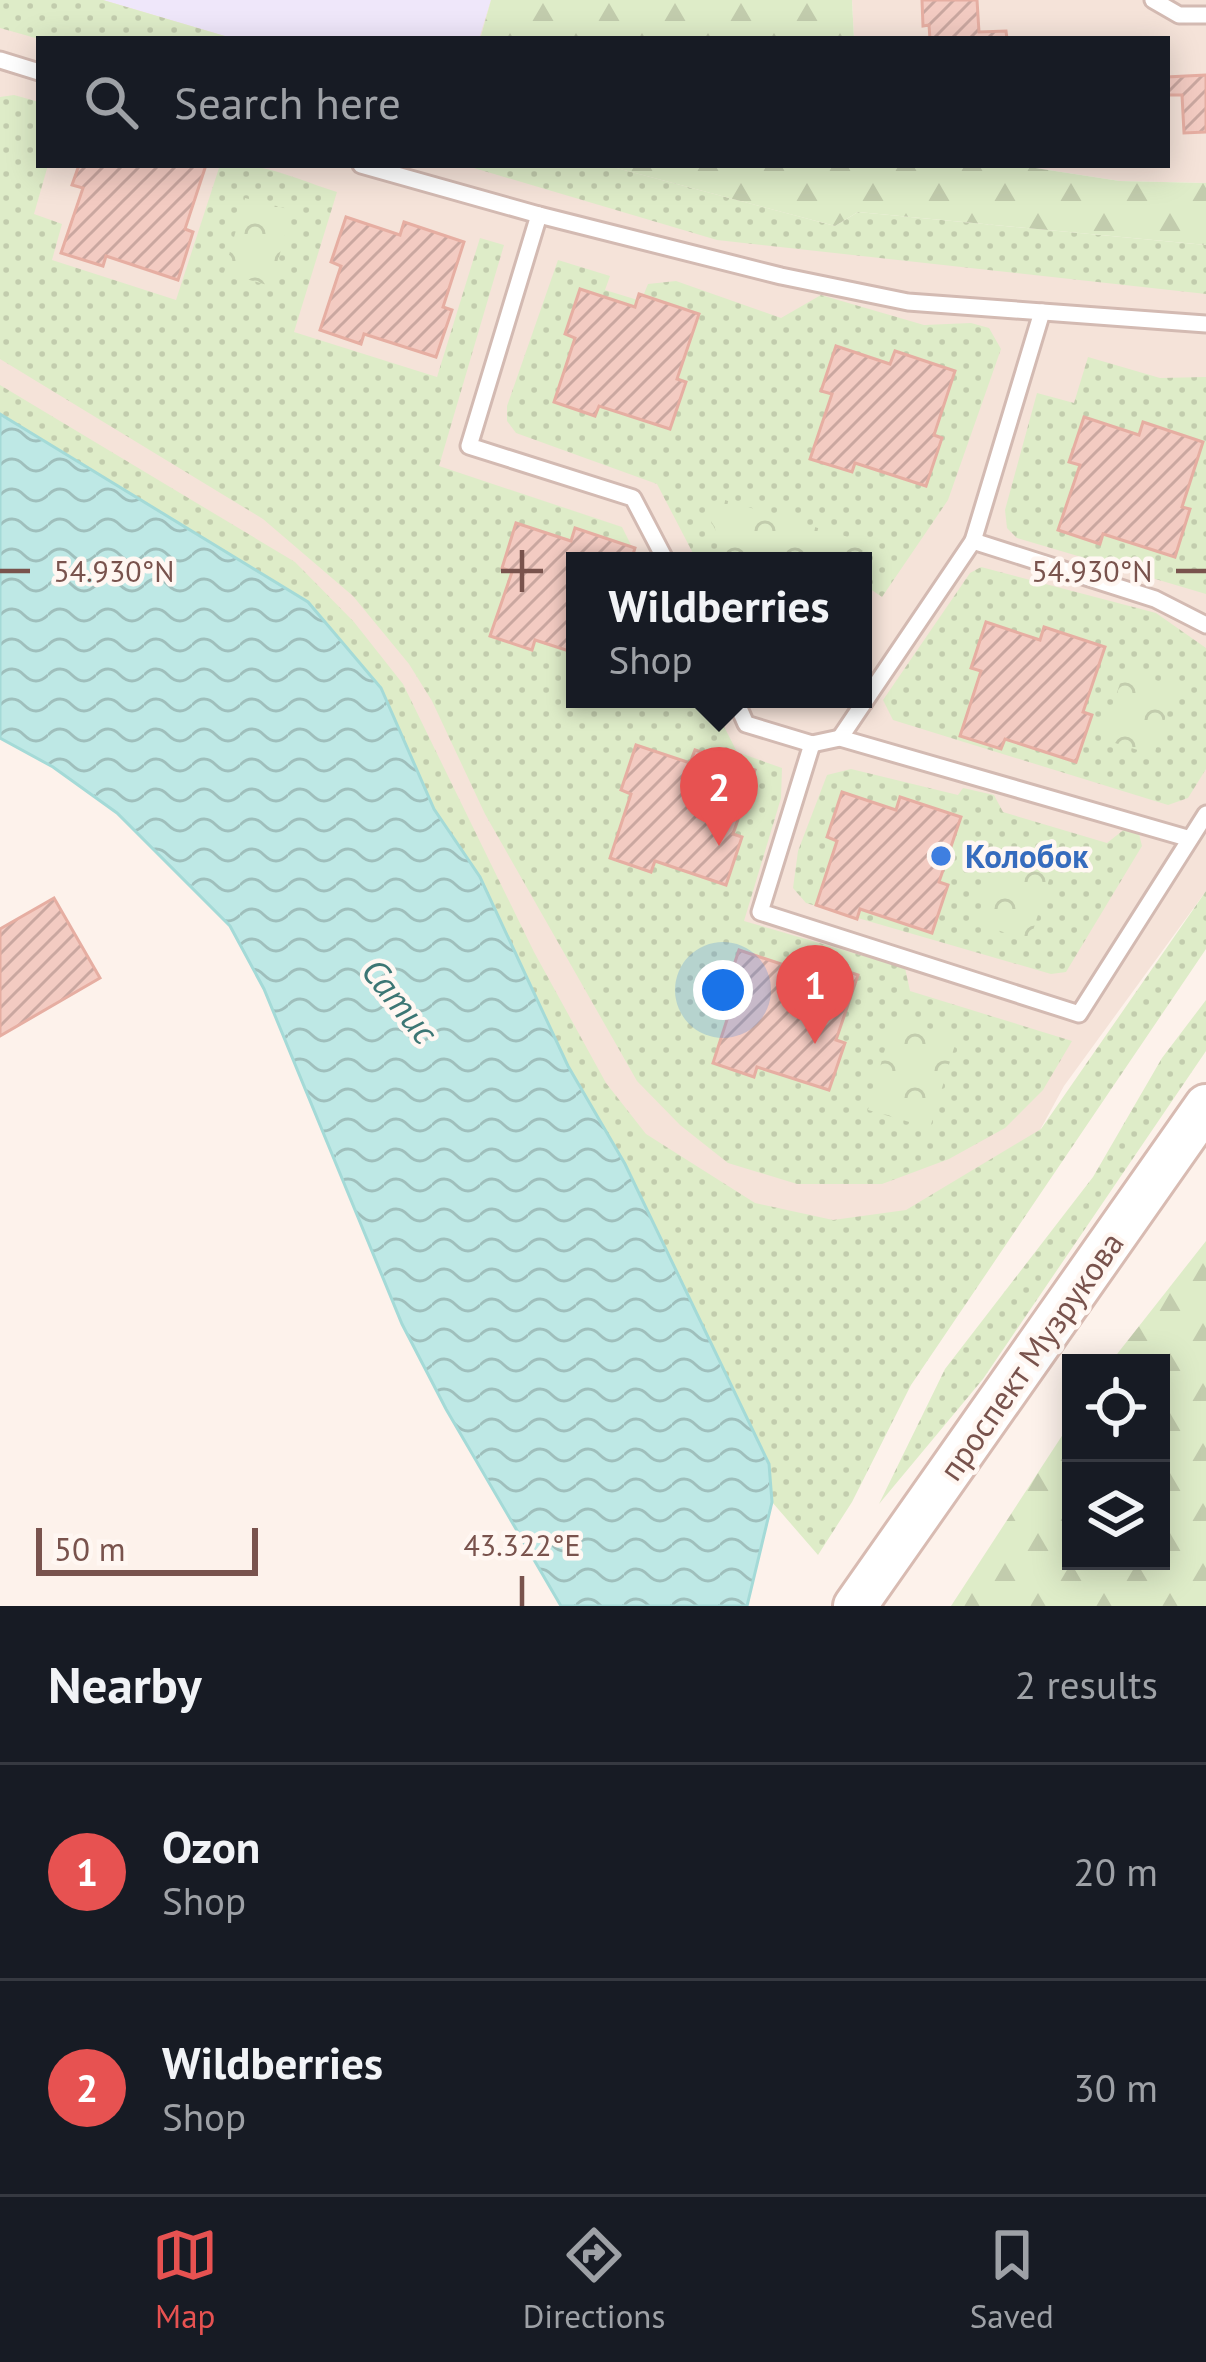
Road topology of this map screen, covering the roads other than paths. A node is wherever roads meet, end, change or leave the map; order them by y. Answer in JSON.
{"nodes":[{"id":1,"x":1153,"y":0,"type":"edge"},
{"id":2,"x":1206,"y":15,"type":"edge"},
{"id":3,"x":0,"y":60,"type":"edge"},
{"id":4,"x":36,"y":71,"type":"edge"},
{"id":5,"x":372,"y":168,"type":"edge"},
{"id":6,"x":539,"y":215,"type":"junction"},
{"id":7,"x":1042,"y":311,"type":"junction"},
{"id":8,"x":1206,"y":323,"type":"edge"},
{"id":9,"x":974,"y":541,"type":"junction"},
{"id":10,"x":661,"y":552,"type":"edge"},
{"id":11,"x":1206,"y":625,"type":"edge"},
{"id":12,"x":872,"y":691,"type":"edge"},
{"id":13,"x":739,"y":708,"type":"edge"},
{"id":14,"x":860,"y":708,"type":"edge"},
{"id":15,"x":840,"y":738,"type":"junction"},
{"id":16,"x":812,"y":744,"type":"junction"},
{"id":17,"x":1206,"y":814,"type":"edge"},
{"id":18,"x":1187,"y":838,"type":"junction"},
{"id":19,"x":1206,"y":1106,"type":"edge"},
{"id":20,"x":855,"y":1606,"type":"edge"}],
"edges":[{"from":1,"to":2,"type":"lane"},
{"from":3,"to":4,"type":"lane"},
{"from":5,"to":6,"type":"lane"},
{"from":6,"to":7,"type":"lane"},
{"from":6,"to":10,"type":"lane"},
{"from":7,"to":8,"type":"lane"},
{"from":7,"to":9,"type":"lane"},
{"from":9,"to":11,"type":"lane"},
{"from":9,"to":12,"type":"lane"},
{"from":13,"to":16,"type":"lane"},
{"from":14,"to":15,"type":"lane"},
{"from":15,"to":16,"type":"lane"},
{"from":15,"to":18,"type":"lane"},
{"from":16,"to":18,"type":"lane"},
{"from":17,"to":18,"type":"lane"},
{"from":19,"to":20,"type":"main road","name":"проспект Музрукова"}]}
